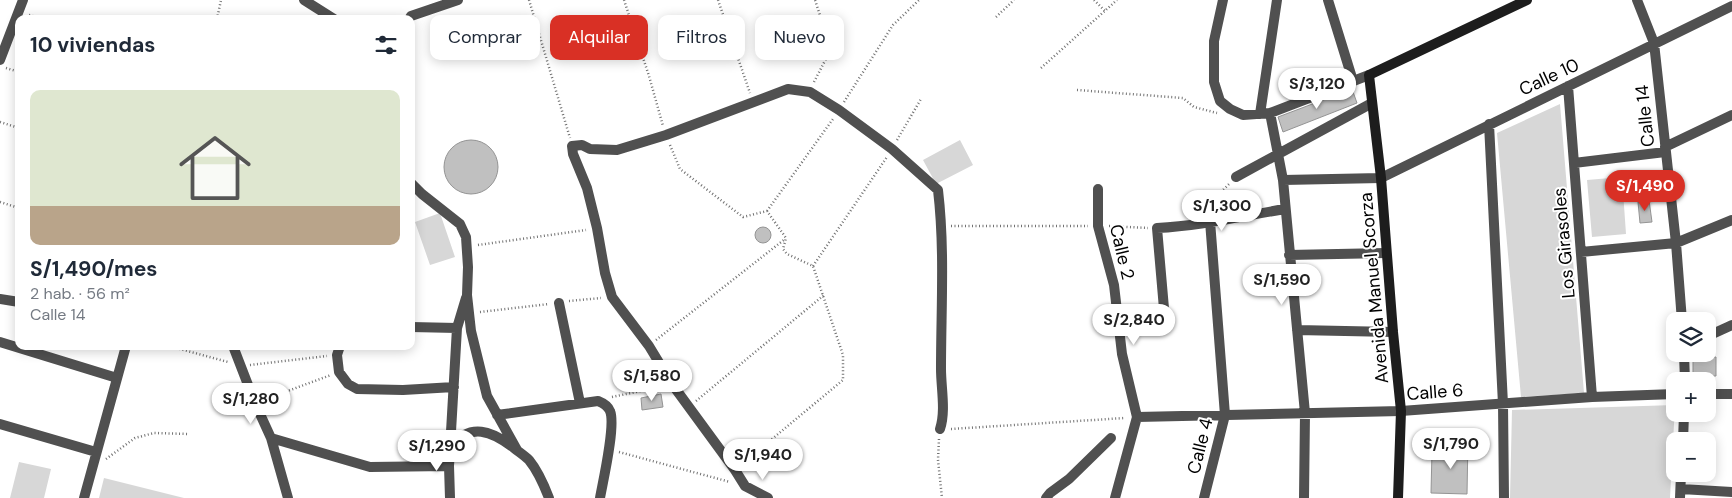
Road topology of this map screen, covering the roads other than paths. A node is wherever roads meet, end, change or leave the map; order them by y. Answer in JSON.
{"nodes":[{"id":1,"x":22,"y":0,"type":"edge"},
{"id":2,"x":304,"y":0,"type":"edge"},
{"id":3,"x":458,"y":0,"type":"edge"},
{"id":4,"x":1223,"y":0,"type":"edge"},
{"id":5,"x":1277,"y":0,"type":"edge"},
{"id":6,"x":1328,"y":0,"type":"edge"},
{"id":7,"x":1527,"y":0,"type":"edge"},
{"id":8,"x":1637,"y":0,"type":"edge"},
{"id":9,"x":1732,"y":6,"type":"edge"},
{"id":10,"x":17,"y":15,"type":"edge"},
{"id":11,"x":328,"y":15,"type":"edge"},
{"id":12,"x":414,"y":15,"type":"edge"},
{"id":13,"x":15,"y":20,"type":"edge"},
{"id":14,"x":1654,"y":43,"type":"junction"},
{"id":15,"x":0,"y":60,"type":"edge"},
{"id":16,"x":1369,"y":75,"type":"junction"},
{"id":17,"x":1353,"y":81,"type":"junction"},
{"id":18,"x":1568,"y":86,"type":"junction"},
{"id":19,"x":1372,"y":103,"type":"junction"},
{"id":20,"x":1265,"y":113,"type":"junction"},
{"id":21,"x":1732,"y":115,"type":"edge"},
{"id":22,"x":1489,"y":124,"type":"junction"},
{"id":23,"x":1665,"y":149,"type":"junction"},
{"id":24,"x":1278,"y":153,"type":"junction"},
{"id":25,"x":1574,"y":163,"type":"junction"},
{"id":26,"x":1236,"y":177,"type":"road end"},
{"id":27,"x":1380,"y":178,"type":"junction"},
{"id":28,"x":1283,"y":180,"type":"junction"},
{"id":29,"x":415,"y":187,"type":"edge"},
{"id":30,"x":1098,"y":189,"type":"dead end"},
{"id":31,"x":1285,"y":210,"type":"junction"},
{"id":32,"x":1732,"y":220,"type":"edge"},
{"id":33,"x":1210,"y":221,"type":"junction"},
{"id":34,"x":1676,"y":243,"type":"junction"},
{"id":35,"x":1581,"y":252,"type":"junction"},
{"id":36,"x":1386,"y":253,"type":"junction"},
{"id":37,"x":1289,"y":255,"type":"junction"},
{"id":38,"x":467,"y":295,"type":"junction"},
{"id":39,"x":0,"y":299,"type":"edge"},
{"id":40,"x":15,"y":301,"type":"edge"},
{"id":41,"x":559,"y":303,"type":"road end"},
{"id":42,"x":1681,"y":312,"type":"edge"},
{"id":43,"x":1165,"y":320,"type":"dead end"},
{"id":44,"x":1732,"y":325,"type":"edge"},
{"id":45,"x":415,"y":327,"type":"edge"},
{"id":46,"x":457,"y":328,"type":"junction"},
{"id":47,"x":1297,"y":330,"type":"junction"},
{"id":48,"x":1393,"y":332,"type":"junction"},
{"id":49,"x":1716,"y":332,"type":"edge"},
{"id":50,"x":0,"y":342,"type":"edge"},
{"id":51,"x":15,"y":347,"type":"edge"},
{"id":52,"x":26,"y":350,"type":"edge"},
{"id":53,"x":125,"y":350,"type":"edge"},
{"id":54,"x":234,"y":350,"type":"edge"},
{"id":55,"x":338,"y":351,"type":"edge"},
{"id":56,"x":117,"y":378,"type":"junction"},
{"id":57,"x":454,"y":387,"type":"junction"},
{"id":58,"x":1666,"y":394,"type":"edge"},
{"id":59,"x":1716,"y":394,"type":"edge"},
{"id":60,"x":1732,"y":394,"type":"edge"},
{"id":61,"x":1592,"y":397,"type":"junction"},
{"id":62,"x":580,"y":403,"type":"junction"},
{"id":63,"x":1503,"y":404,"type":"junction"},
{"id":64,"x":1401,"y":411,"type":"junction"},
{"id":65,"x":1305,"y":413,"type":"junction"},
{"id":66,"x":497,"y":415,"type":"junction"},
{"id":67,"x":1225,"y":415,"type":"junction"},
{"id":68,"x":1137,"y":417,"type":"junction"},
{"id":69,"x":0,"y":424,"type":"edge"},
{"id":70,"x":940,"y":429,"type":"road end"},
{"id":71,"x":271,"y":438,"type":"junction"},
{"id":72,"x":1111,"y":438,"type":"dead end"},
{"id":73,"x":451,"y":447,"type":"junction"},
{"id":74,"x":517,"y":450,"type":"junction"},
{"id":75,"x":96,"y":452,"type":"junction"},
{"id":76,"x":449,"y":466,"type":"junction"},
{"id":77,"x":1304,"y":481,"type":"junction"},
{"id":78,"x":745,"y":486,"type":"junction"},
{"id":79,"x":1732,"y":492,"type":"edge"},
{"id":80,"x":1681,"y":494,"type":"edge"},
{"id":81,"x":84,"y":498,"type":"edge"},
{"id":82,"x":288,"y":498,"type":"edge"},
{"id":83,"x":450,"y":498,"type":"edge"},
{"id":84,"x":549,"y":498,"type":"edge"},
{"id":85,"x":600,"y":498,"type":"edge"},
{"id":86,"x":744,"y":498,"type":"edge"},
{"id":87,"x":768,"y":498,"type":"edge"},
{"id":88,"x":1046,"y":498,"type":"edge"},
{"id":89,"x":1115,"y":498,"type":"edge"},
{"id":90,"x":1204,"y":498,"type":"edge"},
{"id":91,"x":1300,"y":498,"type":"edge"},
{"id":92,"x":1304,"y":498,"type":"edge"},
{"id":93,"x":1398,"y":498,"type":"edge"},
{"id":94,"x":1504,"y":498,"type":"edge"}],
"edges":[{"from":1,"to":10,"type":"street"},
{"from":2,"to":11,"type":"street"},
{"from":3,"to":12,"type":"street"},
{"from":4,"to":20,"type":"street"},
{"from":5,"to":20,"type":"street"},
{"from":6,"to":17,"type":"street"},
{"from":7,"to":16,"type":"street"},
{"from":8,"to":14,"type":"street","name":"Calle 14"},
{"from":9,"to":14,"type":"street","name":"Calle 10"},
{"from":13,"to":15,"type":"street"},
{"from":14,"to":18,"type":"street","name":"Calle 10"},
{"from":14,"to":23,"type":"street","name":"Calle 14"},
{"from":16,"to":17,"type":"street"},
{"from":16,"to":19,"type":"street","name":"Avenida Manuel Scorza"},
{"from":17,"to":20,"type":"street"},
{"from":18,"to":22,"type":"street","name":"Calle 10"},
{"from":18,"to":25,"type":"street","name":"Los Girasoles"},
{"from":19,"to":24,"type":"street"},
{"from":19,"to":27,"type":"street","name":"Avenida Manuel Scorza"},
{"from":20,"to":24,"type":"street"},
{"from":21,"to":23,"type":"street"},
{"from":22,"to":27,"type":"street","name":"Calle 10"},
{"from":22,"to":63,"type":"street"},
{"from":23,"to":25,"type":"street"},
{"from":23,"to":34,"type":"street","name":"Calle 14"},
{"from":24,"to":26,"type":"street"},
{"from":24,"to":28,"type":"street"},
{"from":25,"to":35,"type":"street","name":"Los Girasoles"},
{"from":27,"to":28,"type":"street"},
{"from":27,"to":36,"type":"street","name":"Avenida Manuel Scorza"},
{"from":28,"to":31,"type":"street"},
{"from":29,"to":38,"type":"street"},
{"from":30,"to":68,"type":"street","name":"Calle 2"},
{"from":31,"to":33,"type":"street"},
{"from":31,"to":37,"type":"street"},
{"from":32,"to":34,"type":"street"},
{"from":33,"to":43,"type":"street"},
{"from":33,"to":67,"type":"street","name":"Calle 4"},
{"from":34,"to":35,"type":"street"},
{"from":34,"to":42,"type":"street","name":"Calle 14"},
{"from":35,"to":61,"type":"street","name":"Los Girasoles"},
{"from":36,"to":37,"type":"street"},
{"from":36,"to":48,"type":"street","name":"Avenida Manuel Scorza"},
{"from":37,"to":47,"type":"street"},
{"from":38,"to":46,"type":"street"},
{"from":38,"to":66,"type":"street"},
{"from":39,"to":40,"type":"street"},
{"from":41,"to":62,"type":"street"},
{"from":44,"to":49,"type":"street"},
{"from":45,"to":46,"type":"street"},
{"from":46,"to":57,"type":"street"},
{"from":47,"to":48,"type":"street"},
{"from":47,"to":65,"type":"street"},
{"from":48,"to":64,"type":"street","name":"Avenida Manuel Scorza"},
{"from":50,"to":51,"type":"street"},
{"from":52,"to":56,"type":"street"},
{"from":53,"to":56,"type":"street"},
{"from":54,"to":71,"type":"street"},
{"from":55,"to":57,"type":"street"},
{"from":56,"to":75,"type":"street"},
{"from":57,"to":73,"type":"street"},
{"from":58,"to":61,"type":"street","name":"Calle 6"},
{"from":59,"to":60,"type":"street"},
{"from":61,"to":63,"type":"street","name":"Calle 6"},
{"from":62,"to":66,"type":"street"},
{"from":62,"to":85,"type":"street"},
{"from":63,"to":64,"type":"street","name":"Calle 6"},
{"from":63,"to":94,"type":"street"},
{"from":64,"to":65,"type":"street","name":"Calle 6"},
{"from":64,"to":93,"type":"street","name":"Avenida Manuel Scorza"},
{"from":65,"to":67,"type":"street","name":"Calle 6"},
{"from":65,"to":77,"type":"street"},
{"from":66,"to":74,"type":"street"},
{"from":67,"to":68,"type":"street","name":"Calle 6"},
{"from":67,"to":90,"type":"street","name":"Calle 4"},
{"from":68,"to":89,"type":"street","name":"Calle 2"},
{"from":69,"to":75,"type":"street"},
{"from":70,"to":78,"type":"street"},
{"from":71,"to":76,"type":"street"},
{"from":71,"to":82,"type":"street"},
{"from":72,"to":88,"type":"street"},
{"from":73,"to":74,"type":"street"},
{"from":73,"to":76,"type":"street"},
{"from":74,"to":84,"type":"street"},
{"from":75,"to":81,"type":"street"},
{"from":76,"to":83,"type":"street"},
{"from":77,"to":91,"type":"street"},
{"from":77,"to":92,"type":"street"},
{"from":78,"to":86,"type":"street"},
{"from":78,"to":87,"type":"street"},
{"from":79,"to":80,"type":"street"}]}
